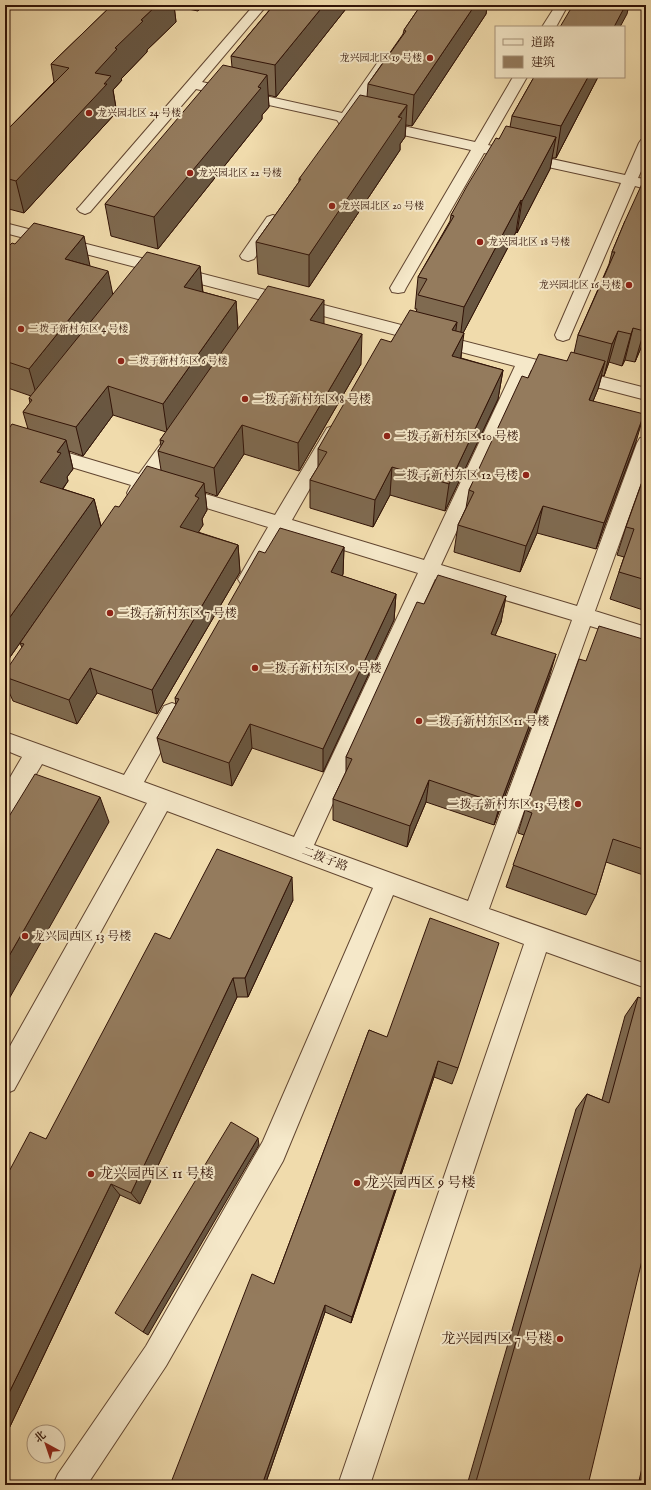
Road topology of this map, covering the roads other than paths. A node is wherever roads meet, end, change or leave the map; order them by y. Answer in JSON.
{"nodes":[{"id":1,"x":261,"y":5,"type":"edge"},
{"id":2,"x":562,"y":5,"type":"edge"},
{"id":3,"x":551,"y":26,"type":"edge"},
{"id":4,"x":394,"y":49,"type":"edge"},
{"id":5,"x":519,"y":78,"type":"edge"},
{"id":6,"x":193,"y":84,"type":"junction"},
{"id":7,"x":346,"y":118,"type":"junction"},
{"id":8,"x":337,"y":130,"type":"edge"},
{"id":9,"x":646,"y":143,"type":"edge"},
{"id":10,"x":480,"y":147,"type":"junction"},
{"id":11,"x":630,"y":181,"type":"junction"},
{"id":12,"x":646,"y":184,"type":"edge"},
{"id":13,"x":85,"y":209,"type":"dead end"},
{"id":14,"x":279,"y":212,"type":"edge"},
{"id":15,"x":5,"y":228,"type":"edge"},
{"id":16,"x":248,"y":256,"type":"dead end"},
{"id":17,"x":398,"y":288,"type":"dead end"},
{"id":18,"x":563,"y":335,"type":"dead end"},
{"id":19,"x":525,"y":363,"type":"junction"},
{"id":20,"x":646,"y":394,"type":"edge"},
{"id":21,"x":342,"y":416,"type":"edge"},
{"id":22,"x":185,"y":423,"type":"edge"},
{"id":23,"x":11,"y":441,"type":"edge"},
{"id":24,"x":646,"y":443,"type":"edge"},
{"id":25,"x":144,"y":482,"type":"junction"},
{"id":26,"x":126,"y":508,"type":"edge"},
{"id":27,"x":280,"y":524,"type":"junction"},
{"id":28,"x":429,"y":569,"type":"junction"},
{"id":29,"x":241,"y":593,"type":"edge"},
{"id":30,"x":584,"y":616,"type":"junction"},
{"id":31,"x":646,"y":634,"type":"edge"},
{"id":32,"x":181,"y":696,"type":"edge"},
{"id":33,"x":5,"y":741,"type":"edge"},
{"id":34,"x":36,"y":752,"type":"junction"},
{"id":35,"x":130,"y":786,"type":"junction"},
{"id":36,"x":162,"y":798,"type":"junction"},
{"id":37,"x":5,"y":806,"type":"edge"},
{"id":38,"x":300,"y":849,"type":"junction"},
{"id":39,"x":387,"y":882,"type":"junction"},
{"id":40,"x":475,"y":915,"type":"junction"},
{"id":41,"x":538,"y":938,"type":"junction"},
{"id":42,"x":646,"y":976,"type":"edge"},
{"id":43,"x":5,"y":1081,"type":"edge"},
{"id":44,"x":69,"y":1485,"type":"edge"},
{"id":45,"x":354,"y":1485,"type":"edge"}],
"edges":[{"from":1,"to":6,"type":"street"},
{"from":2,"to":3,"type":"street"},
{"from":4,"to":7,"type":"street"},
{"from":5,"to":10,"type":"street"},
{"from":6,"to":7,"type":"street"},
{"from":6,"to":13,"type":"street"},
{"from":7,"to":8,"type":"street"},
{"from":7,"to":10,"type":"street"},
{"from":9,"to":11,"type":"street"},
{"from":10,"to":11,"type":"street"},
{"from":10,"to":17,"type":"street"},
{"from":11,"to":12,"type":"street"},
{"from":11,"to":18,"type":"street"},
{"from":14,"to":16,"type":"street"},
{"from":15,"to":19,"type":"street"},
{"from":19,"to":20,"type":"street"},
{"from":19,"to":28,"type":"street"},
{"from":21,"to":27,"type":"street"},
{"from":22,"to":25,"type":"street"},
{"from":23,"to":25,"type":"street"},
{"from":24,"to":30,"type":"street"},
{"from":25,"to":26,"type":"street"},
{"from":25,"to":27,"type":"street"},
{"from":27,"to":28,"type":"street"},
{"from":27,"to":29,"type":"street"},
{"from":28,"to":30,"type":"street"},
{"from":28,"to":38,"type":"street"},
{"from":30,"to":31,"type":"street"},
{"from":30,"to":40,"type":"street"},
{"from":32,"to":35,"type":"street"},
{"from":33,"to":34,"type":"street","name":"二拨子路"},
{"from":34,"to":35,"type":"street","name":"二拨子路"},
{"from":34,"to":37,"type":"street"},
{"from":35,"to":36,"type":"street","name":"二拨子路"},
{"from":36,"to":38,"type":"street","name":"二拨子路"},
{"from":36,"to":43,"type":"street"},
{"from":38,"to":39,"type":"street","name":"二拨子路"},
{"from":39,"to":40,"type":"street","name":"二拨子路"},
{"from":39,"to":44,"type":"street"},
{"from":40,"to":41,"type":"street","name":"二拨子路"},
{"from":41,"to":42,"type":"street","name":"二拨子路"},
{"from":41,"to":45,"type":"street"}]}
